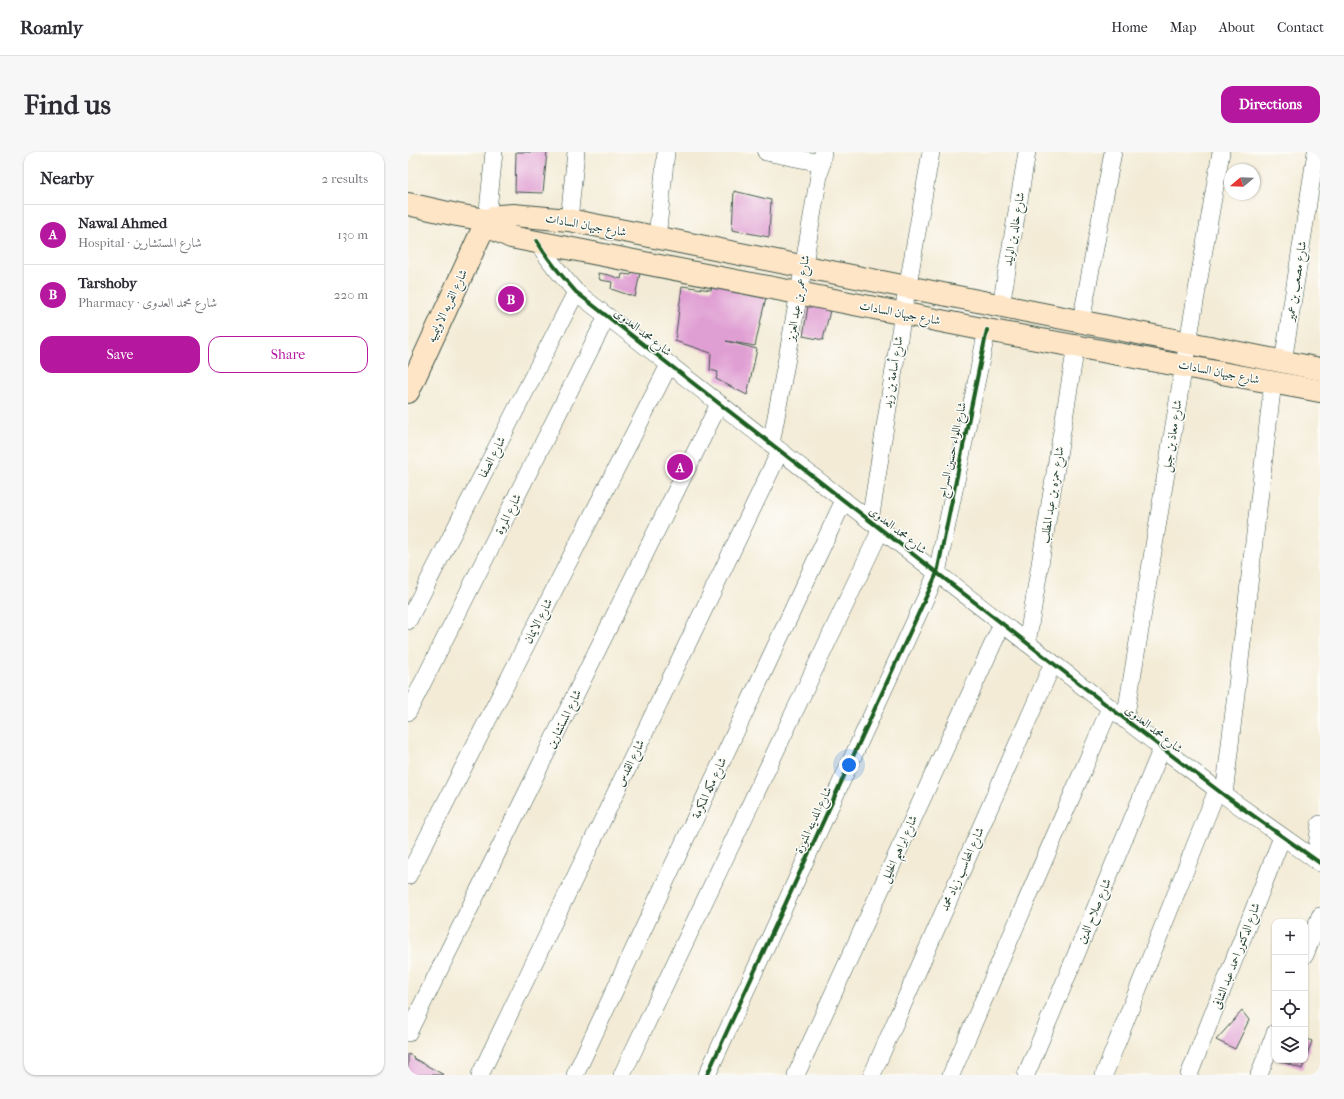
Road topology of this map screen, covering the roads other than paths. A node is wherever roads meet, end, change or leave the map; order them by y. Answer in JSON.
{"nodes":[{"id":1,"x":494,"y":152,"type":"edge"},
{"id":2,"x":576,"y":152,"type":"edge"},
{"id":3,"x":666,"y":152,"type":"edge"},
{"id":4,"x":766,"y":152,"type":"edge"},
{"id":5,"x":931,"y":152,"type":"edge"},
{"id":6,"x":1027,"y":152,"type":"edge"},
{"id":7,"x":1113,"y":152,"type":"edge"},
{"id":8,"x":1221,"y":152,"type":"edge"},
{"id":9,"x":1316,"y":152,"type":"edge"},
{"id":10,"x":822,"y":158,"type":"edge"},
{"id":11,"x":408,"y":204,"type":"edge"},
{"id":12,"x":487,"y":220,"type":"junction"},
{"id":13,"x":569,"y":220,"type":"junction"},
{"id":14,"x":657,"y":238,"type":"junction"},
{"id":15,"x":537,"y":241,"type":"junction"},
{"id":16,"x":803,"y":267,"type":"junction"},
{"id":17,"x":907,"y":288,"type":"junction"},
{"id":18,"x":576,"y":292,"type":"junction"},
{"id":19,"x":799,"y":293,"type":"junction"},
{"id":20,"x":1001,"y":306,"type":"junction"},
{"id":21,"x":903,"y":313,"type":"junction"},
{"id":22,"x":607,"y":316,"type":"junction"},
{"id":23,"x":1081,"y":322,"type":"junction"},
{"id":24,"x":987,"y":330,"type":"junction"},
{"id":25,"x":1188,"y":343,"type":"junction"},
{"id":26,"x":1076,"y":346,"type":"junction"},
{"id":27,"x":1283,"y":362,"type":"junction"},
{"id":28,"x":669,"y":365,"type":"junction"},
{"id":29,"x":1184,"y":365,"type":"junction"},
{"id":30,"x":1320,"y":370,"type":"edge"},
{"id":31,"x":1273,"y":382,"type":"junction"},
{"id":32,"x":1320,"y":391,"type":"edge"},
{"id":33,"x":408,"y":392,"type":"edge"},
{"id":34,"x":719,"y":404,"type":"junction"},
{"id":35,"x":776,"y":447,"type":"junction"},
{"id":36,"x":844,"y":500,"type":"junction"},
{"id":37,"x":875,"y":525,"type":"junction"},
{"id":38,"x":937,"y":573,"type":"junction"},
{"id":39,"x":408,"y":620,"type":"edge"},
{"id":40,"x":1002,"y":624,"type":"junction"},
{"id":41,"x":1027,"y":643,"type":"junction"},
{"id":42,"x":1053,"y":663,"type":"junction"},
{"id":43,"x":1110,"y":708,"type":"junction"},
{"id":44,"x":408,"y":712,"type":"edge"},
{"id":45,"x":1126,"y":720,"type":"junction"},
{"id":46,"x":1162,"y":748,"type":"junction"},
{"id":47,"x":1221,"y":793,"type":"junction"},
{"id":48,"x":1320,"y":824,"type":"edge"},
{"id":49,"x":1282,"y":837,"type":"junction"},
{"id":50,"x":1317,"y":861,"type":"edge"},
{"id":51,"x":408,"y":876,"type":"edge"},
{"id":52,"x":1320,"y":916,"type":"edge"},
{"id":53,"x":1308,"y":947,"type":"edge"},
{"id":54,"x":408,"y":1033,"type":"edge"},
{"id":55,"x":1272,"y":1041,"type":"edge"},
{"id":56,"x":480,"y":1075,"type":"edge"},
{"id":57,"x":575,"y":1075,"type":"edge"},
{"id":58,"x":622,"y":1075,"type":"edge"},
{"id":59,"x":707,"y":1075,"type":"edge"},
{"id":60,"x":796,"y":1075,"type":"edge"},
{"id":61,"x":872,"y":1075,"type":"edge"},
{"id":62,"x":951,"y":1075,"type":"edge"},
{"id":63,"x":1026,"y":1075,"type":"edge"},
{"id":64,"x":1104,"y":1075,"type":"edge"},
{"id":65,"x":1189,"y":1075,"type":"edge"},
{"id":66,"x":1259,"y":1075,"type":"edge"}],
"edges":[{"from":1,"to":12,"type":"street"},
{"from":2,"to":13,"type":"street"},
{"from":3,"to":14,"type":"street"},
{"from":4,"to":10,"type":"street"},
{"from":5,"to":17,"type":"street","name":"شارع أسامة بن زيد"},
{"from":6,"to":20,"type":"street","name":"شارع خالد بن الوليد"},
{"from":7,"to":23,"type":"street"},
{"from":8,"to":25,"type":"street","name":"شارع معاذ بن جبل"},
{"from":9,"to":27,"type":"street","name":"شارع مصعب بن عمير"},
{"from":10,"to":16,"type":"street","name":"شارع عمر بن عبد العزيز"},
{"from":11,"to":12,"type":"main road","name":"شارع جيهان السادات"},
{"from":12,"to":13,"type":"main road","name":"شارع جيهان السادات"},
{"from":12,"to":15,"type":"main road","name":"شارع جيهان السادات"},
{"from":12,"to":33,"type":"main road","name":"شارع القريه الاوليمبيه"},
{"from":13,"to":14,"type":"main road","name":"شارع جيهان السادات"},
{"from":14,"to":16,"type":"main road","name":"شارع جيهان السادات"},
{"from":15,"to":18,"type":"street","name":"شارع محمد العدوى"},
{"from":15,"to":19,"type":"main road","name":"شارع جيهان السادات"},
{"from":16,"to":17,"type":"main road","name":"شارع جيهان السادات"},
{"from":16,"to":19,"type":"street","name":"شارع عمر بن عبد العزيز"},
{"from":17,"to":20,"type":"main road","name":"شارع جيهان السادات"},
{"from":17,"to":21,"type":"street","name":"شارع أسامة بن زيد"},
{"from":18,"to":22,"type":"street","name":"شارع محمد العدوى"},
{"from":18,"to":39,"type":"street","name":"شارع الصفا"},
{"from":19,"to":21,"type":"main road","name":"شارع جيهان السادات"},
{"from":19,"to":35,"type":"street","name":"شارع عمر بن عبد العزيز"},
{"from":20,"to":23,"type":"main road","name":"شارع جيهان السادات"},
{"from":21,"to":24,"type":"main road","name":"شارع جيهان السادات"},
{"from":21,"to":37,"type":"street","name":"شارع أسامة بن زيد"},
{"from":22,"to":28,"type":"street","name":"شارع محمد العدوى"},
{"from":22,"to":44,"type":"street","name":"شارع المروة"},
{"from":23,"to":25,"type":"main road","name":"شارع جيهان السادات"},
{"from":24,"to":26,"type":"main road","name":"شارع جيهان السادات"},
{"from":24,"to":38,"type":"street","name":"شارع اللواء حسين السراج"},
{"from":25,"to":27,"type":"main road","name":"شارع جيهان السادات"},
{"from":25,"to":29,"type":"street","name":"شارع معاذ بن جبل"},
{"from":26,"to":29,"type":"main road","name":"شارع جيهان السادات"},
{"from":26,"to":41,"type":"street","name":"شارع حمزه بن عبد المطلب"},
{"from":27,"to":30,"type":"main road","name":"شارع جيهان السادات"},
{"from":28,"to":34,"type":"street","name":"شارع محمد العدوى"},
{"from":28,"to":51,"type":"street","name":"شارع الايمان"},
{"from":29,"to":31,"type":"main road","name":"شارع جيهان السادات"},
{"from":29,"to":45,"type":"street","name":"شارع معاذ بن جبل"},
{"from":31,"to":32,"type":"main road","name":"شارع جيهان السادات"},
{"from":31,"to":47,"type":"street"},
{"from":34,"to":35,"type":"street","name":"شارع محمد العدوى"},
{"from":34,"to":54,"type":"street","name":"شارع المستشارين"},
{"from":35,"to":36,"type":"street","name":"شارع محمد العدوى"},
{"from":35,"to":56,"type":"street","name":"شارع القدس"},
{"from":36,"to":37,"type":"street","name":"شارع محمد العدوى"},
{"from":36,"to":57,"type":"street","name":"شارع مكه المكرمة"},
{"from":37,"to":38,"type":"street","name":"شارع محمد العدوى"},
{"from":37,"to":58,"type":"street","name":"شارع أسامة بن زيد"},
{"from":38,"to":40,"type":"street","name":"شارع محمد العدوى"},
{"from":38,"to":59,"type":"street","name":"شارع المدينه المنورة"},
{"from":40,"to":41,"type":"street","name":"شارع محمد العدوى"},
{"from":40,"to":60,"type":"street","name":"شارع ابراهيم الخليل"},
{"from":41,"to":42,"type":"street","name":"شارع محمد العدوى"},
{"from":42,"to":43,"type":"street","name":"شارع محمد العدوى"},
{"from":42,"to":61,"type":"street","name":"شارع المحاسب زياد محمد"},
{"from":43,"to":45,"type":"street","name":"شارع محمد العدوى"},
{"from":43,"to":62,"type":"street"},
{"from":45,"to":46,"type":"street","name":"شارع محمد العدوى"},
{"from":46,"to":47,"type":"street","name":"شارع محمد العدوى"},
{"from":46,"to":63,"type":"street","name":"شارع صلاح الدين"},
{"from":47,"to":49,"type":"street","name":"شارع محمد العدوى"},
{"from":47,"to":64,"type":"street"},
{"from":48,"to":50,"type":"street"},
{"from":49,"to":50,"type":"street","name":"شارع محمد العدوى"},
{"from":49,"to":65,"type":"street","name":"شارع الدكتور احمد عبد الشافى"},
{"from":52,"to":53,"type":"street"},
{"from":55,"to":66,"type":"street"}]}
